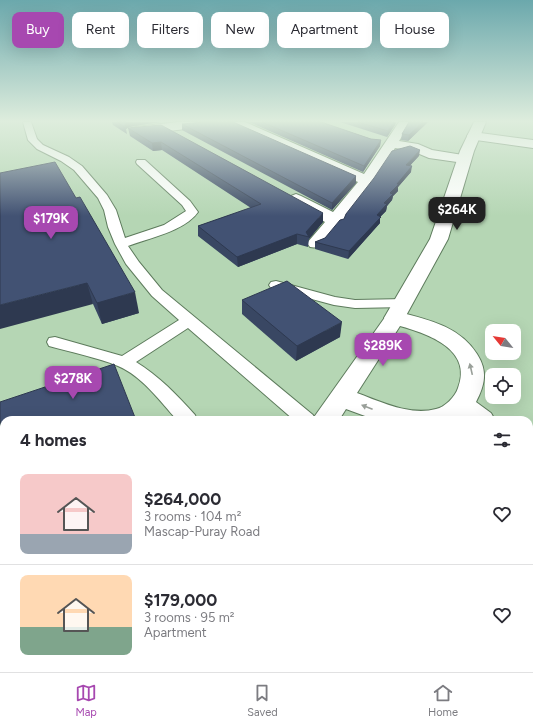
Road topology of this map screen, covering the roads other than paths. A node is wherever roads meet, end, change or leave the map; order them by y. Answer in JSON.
{"nodes":[{"id":1,"x":53,"y":153,"type":"edge"},
{"id":2,"x":306,"y":153,"type":"edge"},
{"id":3,"x":381,"y":153,"type":"edge"},
{"id":4,"x":428,"y":153,"type":"edge"},
{"id":5,"x":466,"y":155,"type":"joint"},
{"id":6,"x":141,"y":162,"type":"dead end"},
{"id":7,"x":368,"y":180,"type":"junction"},
{"id":8,"x":281,"y":191,"type":"edge"},
{"id":9,"x":336,"y":220,"type":"junction"},
{"id":10,"x":316,"y":243,"type":"edge"},
{"id":11,"x":121,"y":244,"type":"junction"},
{"id":12,"x":276,"y":285,"type":"edge"},
{"id":13,"x":400,"y":310,"type":"junction"},
{"id":14,"x":190,"y":320,"type":"junction"},
{"id":15,"x":55,"y":342,"type":"dead end"},
{"id":16,"x":124,"y":362,"type":"junction"},
{"id":17,"x":342,"y":396,"type":"junction"},
{"id":18,"x":461,"y":405,"type":"junction"},
{"id":19,"x":184,"y":416,"type":"edge"},
{"id":20,"x":301,"y":416,"type":"edge"},
{"id":21,"x":328,"y":416,"type":"edge"},
{"id":22,"x":392,"y":416,"type":"edge"},
{"id":23,"x":445,"y":416,"type":"edge"},
{"id":24,"x":476,"y":416,"type":"edge"}],
"edges":[{"from":1,"to":11,"type":"lane"},
{"from":2,"to":7,"type":"street"},
{"from":3,"to":7,"type":"street"},
{"from":4,"to":5,"type":"street"},
{"from":5,"to":13,"type":"street"},
{"from":6,"to":11,"type":"lane"},
{"from":7,"to":9,"type":"street"},
{"from":8,"to":9,"type":"street"},
{"from":9,"to":10,"type":"street"},
{"from":11,"to":14,"type":"lane"},
{"from":12,"to":13,"type":"lane"},
{"from":13,"to":17,"type":"street"},
{"from":18,"to":13,"type":"street","one_way":true},
{"from":14,"to":16,"type":"lane"},
{"from":14,"to":20,"type":"lane"},
{"from":15,"to":16,"type":"lane"},
{"from":16,"to":19,"type":"lane"},
{"from":17,"to":21,"type":"street"},
{"from":22,"to":17,"type":"street","one_way":true},
{"from":18,"to":23,"type":"street"},
{"from":18,"to":24,"type":"street"}]}
